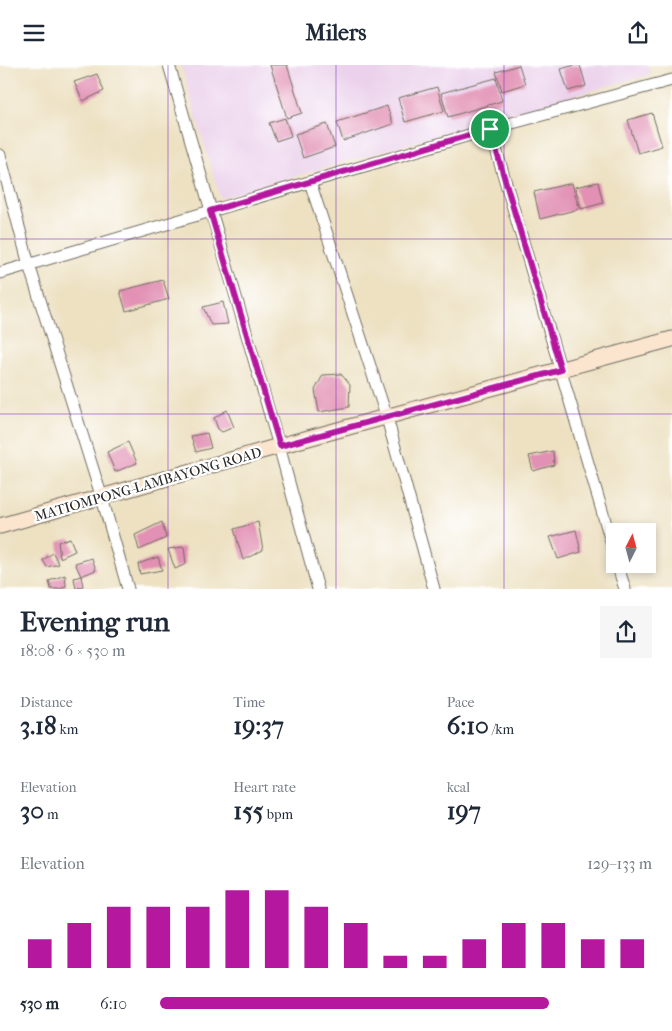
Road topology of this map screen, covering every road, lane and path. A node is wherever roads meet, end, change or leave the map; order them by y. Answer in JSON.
{"nodes":[{"id":1,"x":169,"y":65,"type":"edge"},
{"id":2,"x":672,"y":80,"type":"edge"},
{"id":3,"x":490,"y":129,"type":"junction"},
{"id":4,"x":0,"y":155,"type":"edge"},
{"id":5,"x":310,"y":182,"type":"junction"},
{"id":6,"x":210,"y":211,"type":"junction"},
{"id":7,"x":29,"y":265,"type":"junction"},
{"id":8,"x":0,"y":273,"type":"edge"},
{"id":9,"x":672,"y":339,"type":"edge"},
{"id":10,"x":561,"y":370,"type":"junction"},
{"id":11,"x":387,"y":418,"type":"junction"},
{"id":12,"x":280,"y":446,"type":"junction"},
{"id":13,"x":102,"y":498,"type":"junction"},
{"id":14,"x":606,"y":524,"type":"edge"},
{"id":15,"x":0,"y":526,"type":"edge"},
{"id":16,"x":621,"y":573,"type":"edge"},
{"id":17,"x":128,"y":589,"type":"edge"},
{"id":18,"x":318,"y":589,"type":"edge"},
{"id":19,"x":434,"y":589,"type":"edge"},
{"id":20,"x":625,"y":589,"type":"edge"}],
"edges":[{"from":1,"to":6,"type":"street"},
{"from":2,"to":3,"type":"street"},
{"from":3,"to":5,"type":"street"},
{"from":3,"to":10,"type":"street"},
{"from":4,"to":7,"type":"street"},
{"from":5,"to":6,"type":"street"},
{"from":5,"to":11,"type":"street"},
{"from":6,"to":7,"type":"street"},
{"from":6,"to":12,"type":"street"},
{"from":7,"to":8,"type":"street"},
{"from":7,"to":13,"type":"street"},
{"from":9,"to":10,"type":"main road","name":"MATIOMPONG-LAMBAYONG ROAD"},
{"from":10,"to":11,"type":"main road","name":"MATIOMPONG-LAMBAYONG ROAD"},
{"from":10,"to":14,"type":"street"},
{"from":11,"to":12,"type":"main road","name":"MATIOMPONG-LAMBAYONG ROAD"},
{"from":11,"to":19,"type":"street"},
{"from":12,"to":13,"type":"main road","name":"MATIOMPONG-LAMBAYONG ROAD"},
{"from":12,"to":18,"type":"street"},
{"from":13,"to":15,"type":"main road","name":"MATIOMPONG-LAMBAYONG ROAD"},
{"from":13,"to":17,"type":"street"},
{"from":16,"to":20,"type":"street"}]}
